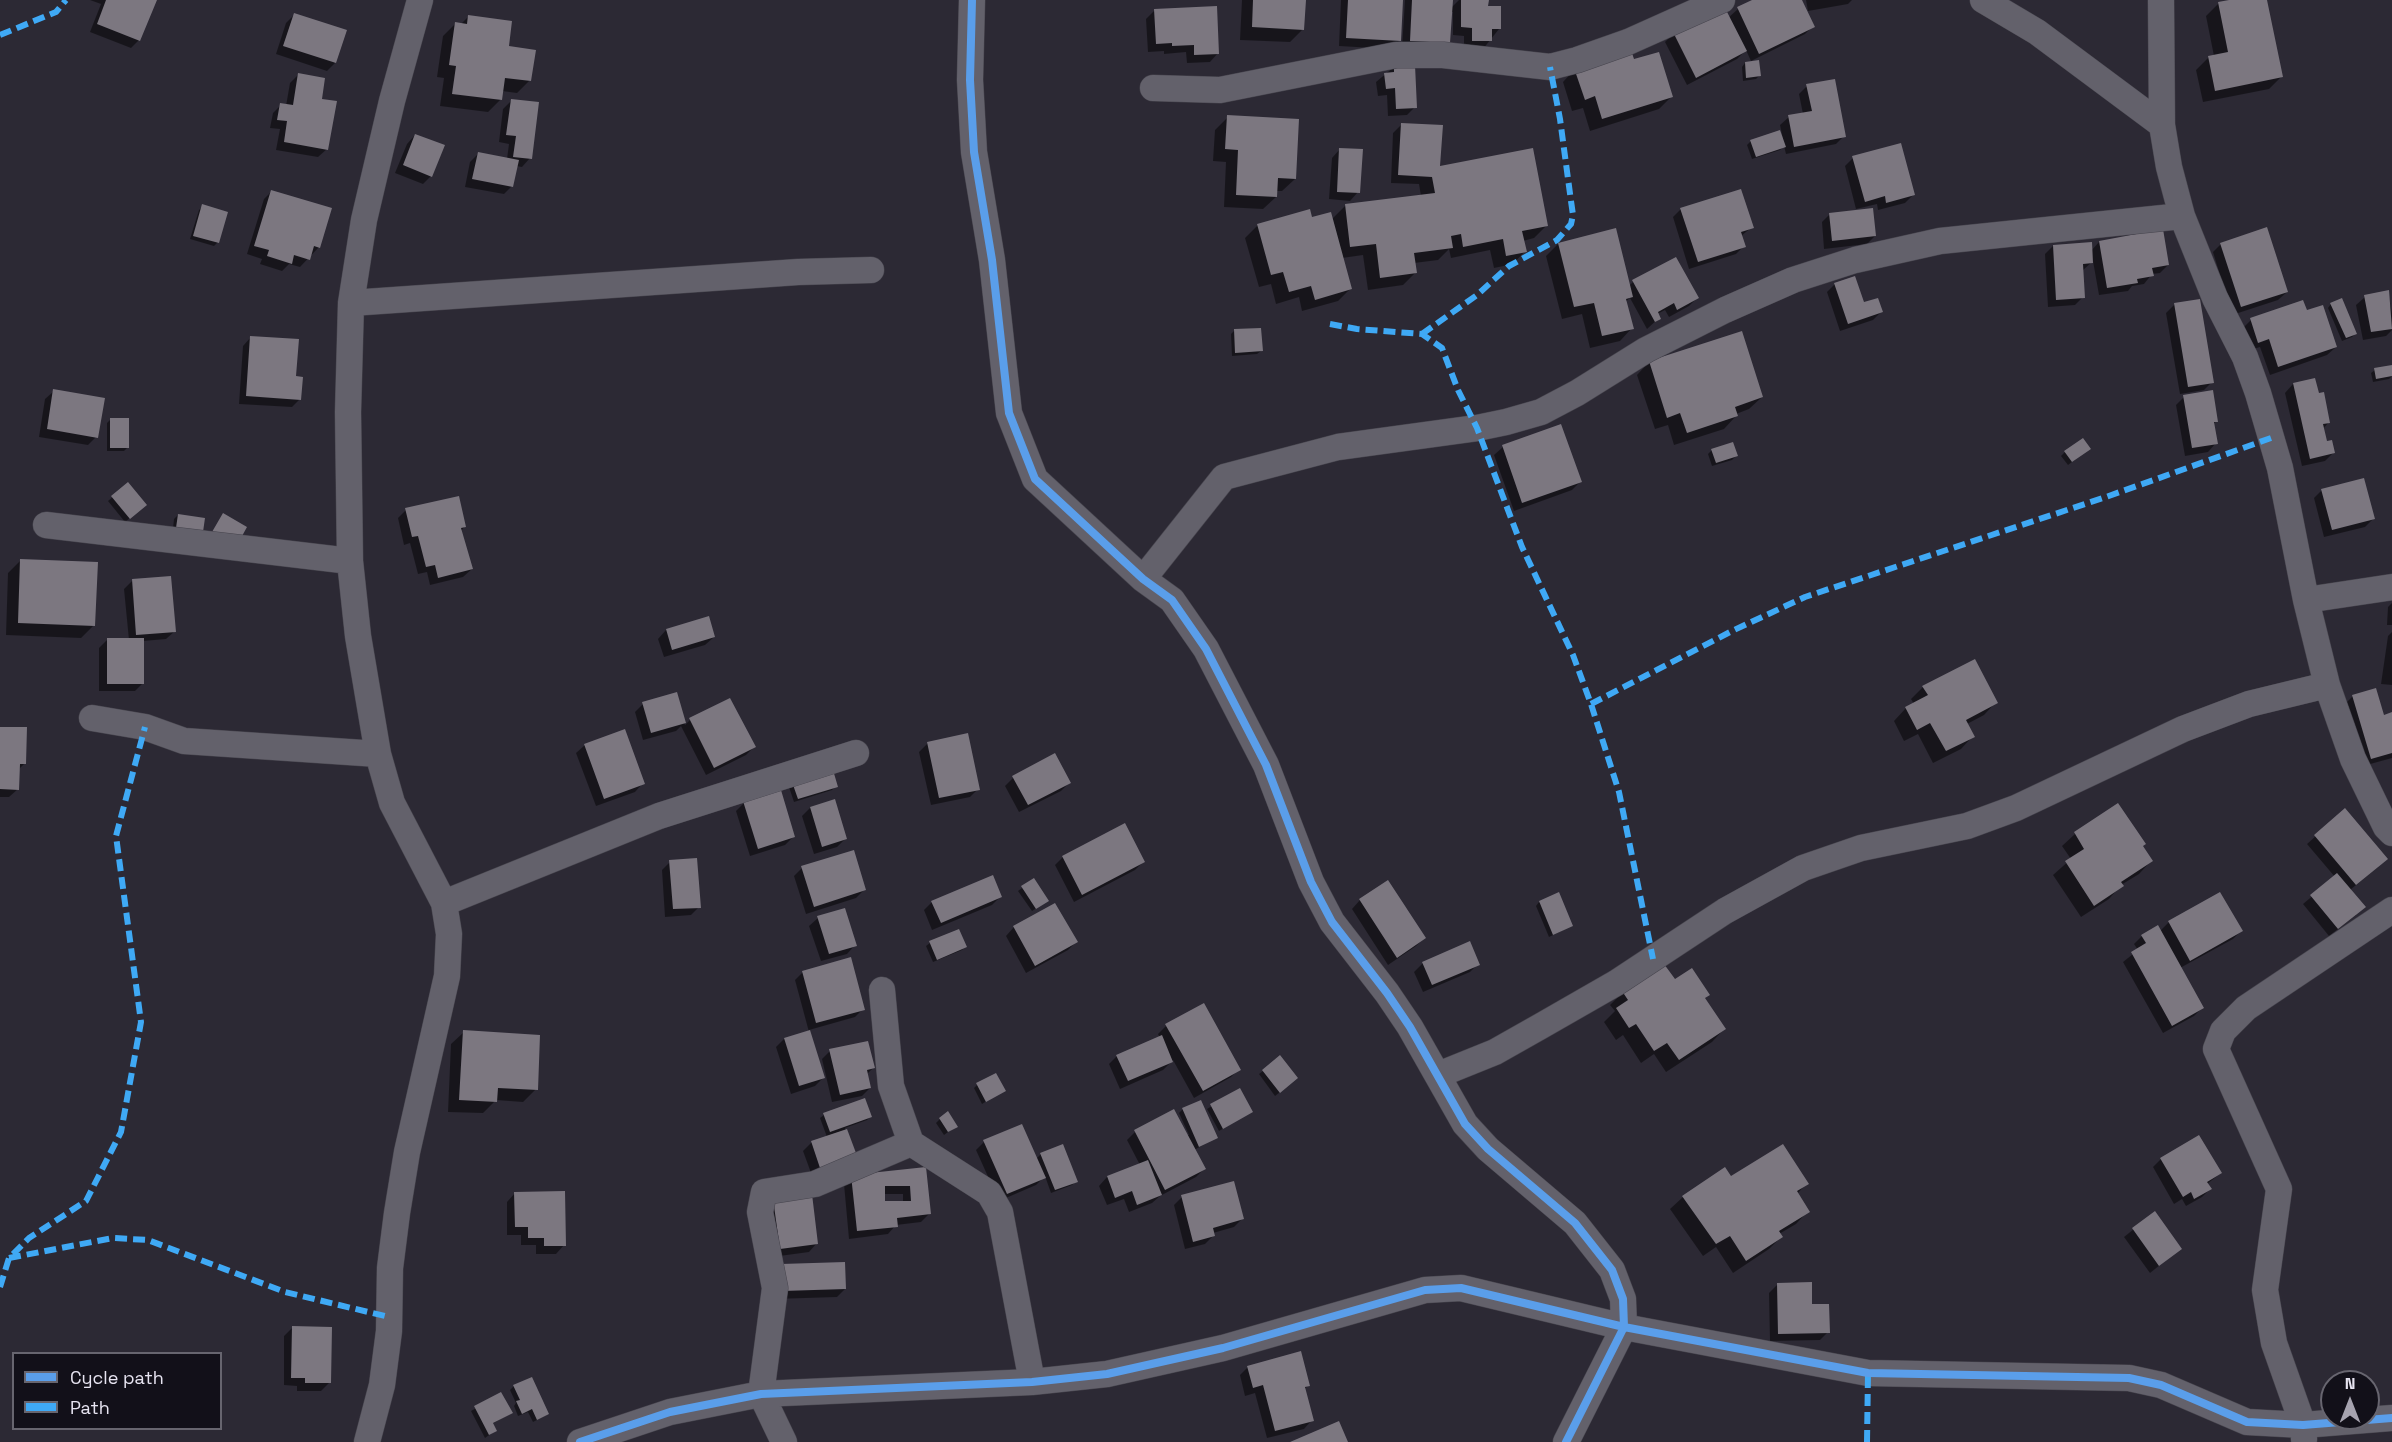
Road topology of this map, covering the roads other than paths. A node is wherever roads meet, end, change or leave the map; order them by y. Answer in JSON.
{"nodes":[{"id":1,"x":420,"y":0,"type":"edge"},
{"id":2,"x":972,"y":0,"type":"edge"},
{"id":3,"x":1722,"y":0,"type":"edge"},
{"id":4,"x":1983,"y":0,"type":"edge"},
{"id":5,"x":2161,"y":0,"type":"edge"},
{"id":6,"x":1153,"y":88,"type":"dead end"},
{"id":7,"x":2162,"y":125,"type":"junction"},
{"id":8,"x":2182,"y":216,"type":"junction"},
{"id":9,"x":871,"y":270,"type":"dead end"},
{"id":10,"x":351,"y":303,"type":"junction"},
{"id":11,"x":46,"y":525,"type":"dead end"},
{"id":12,"x":350,"y":561,"type":"junction"},
{"id":13,"x":1143,"y":579,"type":"junction"},
{"id":14,"x":2392,"y":587,"type":"edge"},
{"id":15,"x":2306,"y":600,"type":"junction"},
{"id":16,"x":2328,"y":685,"type":"junction"},
{"id":17,"x":92,"y":718,"type":"dead end"},
{"id":18,"x":856,"y":753,"type":"dead end"},
{"id":19,"x":378,"y":754,"type":"junction"},
{"id":20,"x":2392,"y":833,"type":"edge"},
{"id":21,"x":444,"y":903,"type":"junction"},
{"id":22,"x":2392,"y":910,"type":"edge"},
{"id":23,"x":882,"y":990,"type":"dead end"},
{"id":24,"x":1438,"y":1074,"type":"junction"},
{"id":25,"x":911,"y":1143,"type":"junction"},
{"id":26,"x":1624,"y":1327,"type":"junction"},
{"id":27,"x":1032,"y":1382,"type":"junction"},
{"id":28,"x":761,"y":1394,"type":"junction"},
{"id":29,"x":2392,"y":1418,"type":"edge"},
{"id":30,"x":2304,"y":1434,"type":"edge"},
{"id":31,"x":367,"y":1442,"type":"edge"},
{"id":32,"x":580,"y":1442,"type":"edge"},
{"id":33,"x":784,"y":1442,"type":"edge"},
{"id":34,"x":1566,"y":1442,"type":"edge"}],
"edges":[{"from":1,"to":10,"type":"street"},
{"from":2,"to":13,"type":"street"},
{"from":3,"to":6,"type":"street"},
{"from":4,"to":7,"type":"street"},
{"from":5,"to":7,"type":"street"},
{"from":7,"to":8,"type":"street"},
{"from":8,"to":13,"type":"street"},
{"from":8,"to":15,"type":"street"},
{"from":9,"to":10,"type":"street"},
{"from":10,"to":12,"type":"street"},
{"from":11,"to":12,"type":"street"},
{"from":12,"to":19,"type":"street"},
{"from":13,"to":24,"type":"street"},
{"from":14,"to":15,"type":"street"},
{"from":15,"to":16,"type":"street"},
{"from":16,"to":20,"type":"street"},
{"from":16,"to":24,"type":"street"},
{"from":17,"to":19,"type":"street"},
{"from":18,"to":21,"type":"street"},
{"from":19,"to":21,"type":"street"},
{"from":21,"to":31,"type":"street"},
{"from":22,"to":30,"type":"street"},
{"from":23,"to":25,"type":"street"},
{"from":24,"to":26,"type":"street"},
{"from":25,"to":27,"type":"street"},
{"from":25,"to":28,"type":"street"},
{"from":26,"to":27,"type":"street"},
{"from":26,"to":30,"type":"street"},
{"from":26,"to":34,"type":"street"},
{"from":27,"to":28,"type":"street"},
{"from":28,"to":32,"type":"street"},
{"from":28,"to":33,"type":"street"},
{"from":29,"to":30,"type":"street"}]}
